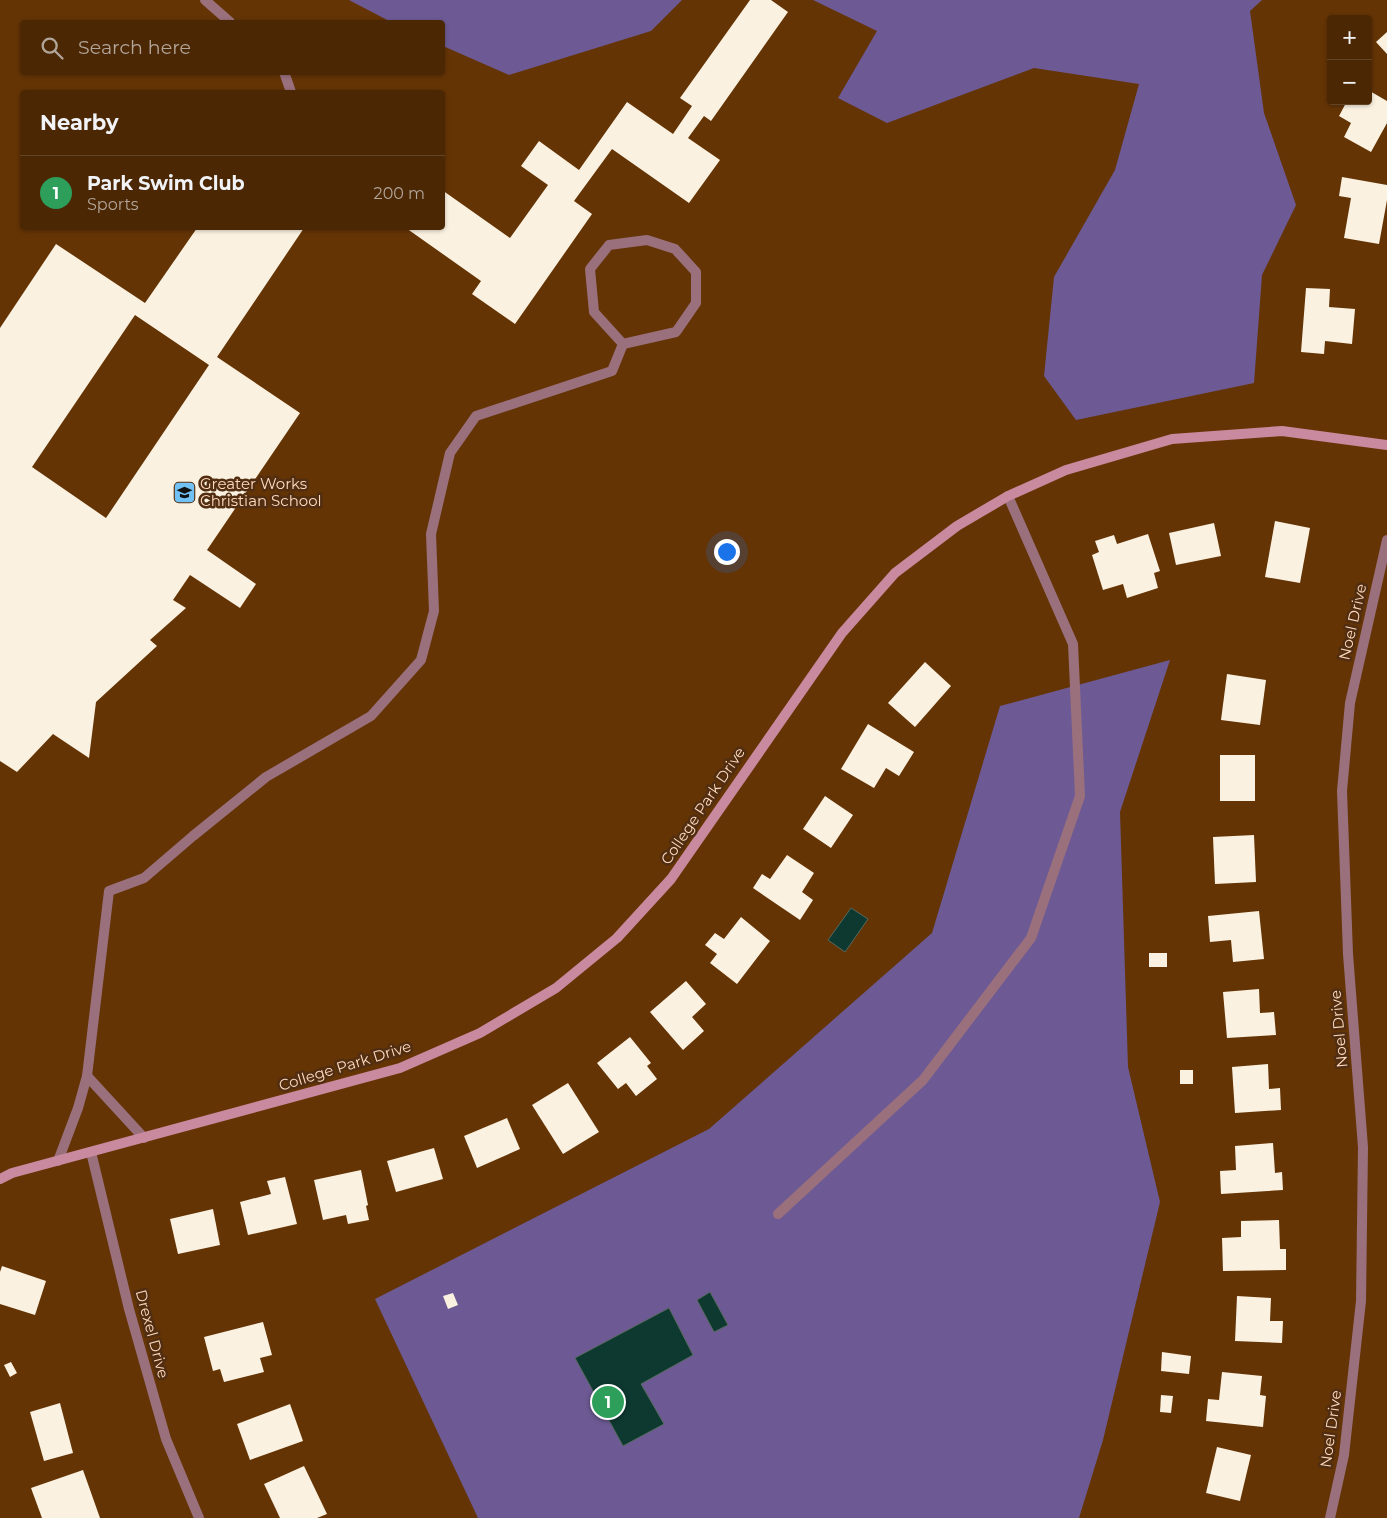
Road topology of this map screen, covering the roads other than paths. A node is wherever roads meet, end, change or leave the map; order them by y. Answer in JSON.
{"nodes":[{"id":1,"x":205,"y":0,"type":"edge"},
{"id":2,"x":228,"y":20,"type":"edge"},
{"id":3,"x":285,"y":75,"type":"edge"},
{"id":4,"x":290,"y":90,"type":"edge"},
{"id":5,"x":623,"y":344,"type":"junction"},
{"id":6,"x":1387,"y":445,"type":"edge"},
{"id":7,"x":1008,"y":496,"type":"junction"},
{"id":8,"x":1387,"y":540,"type":"edge"},
{"id":9,"x":87,"y":1076,"type":"junction"},
{"id":10,"x":144,"y":1138,"type":"junction"},
{"id":11,"x":91,"y":1152,"type":"junction"},
{"id":12,"x":58,"y":1161,"type":"junction"},
{"id":13,"x":0,"y":1179,"type":"edge"},
{"id":14,"x":778,"y":1214,"type":"dead end"},
{"id":15,"x":199,"y":1518,"type":"edge"},
{"id":16,"x":1330,"y":1518,"type":"edge"}],
"edges":[{"from":1,"to":2,"type":"street"},
{"from":3,"to":4,"type":"street"},
{"from":5,"to":5,"type":"street"},
{"from":5,"to":9,"type":"street"},
{"from":6,"to":7,"type":"street","name":"College Park Drive"},
{"from":7,"to":10,"type":"street","name":"College Park Drive"},
{"from":7,"to":14,"type":"street"},
{"from":8,"to":16,"type":"street","name":"Noel Drive"},
{"from":9,"to":10,"type":"street"},
{"from":9,"to":12,"type":"street"},
{"from":10,"to":11,"type":"street","name":"College Park Drive"},
{"from":11,"to":12,"type":"street","name":"College Park Drive"},
{"from":11,"to":15,"type":"street","name":"Drexel Drive"},
{"from":12,"to":13,"type":"street","name":"College Park Drive"}]}
